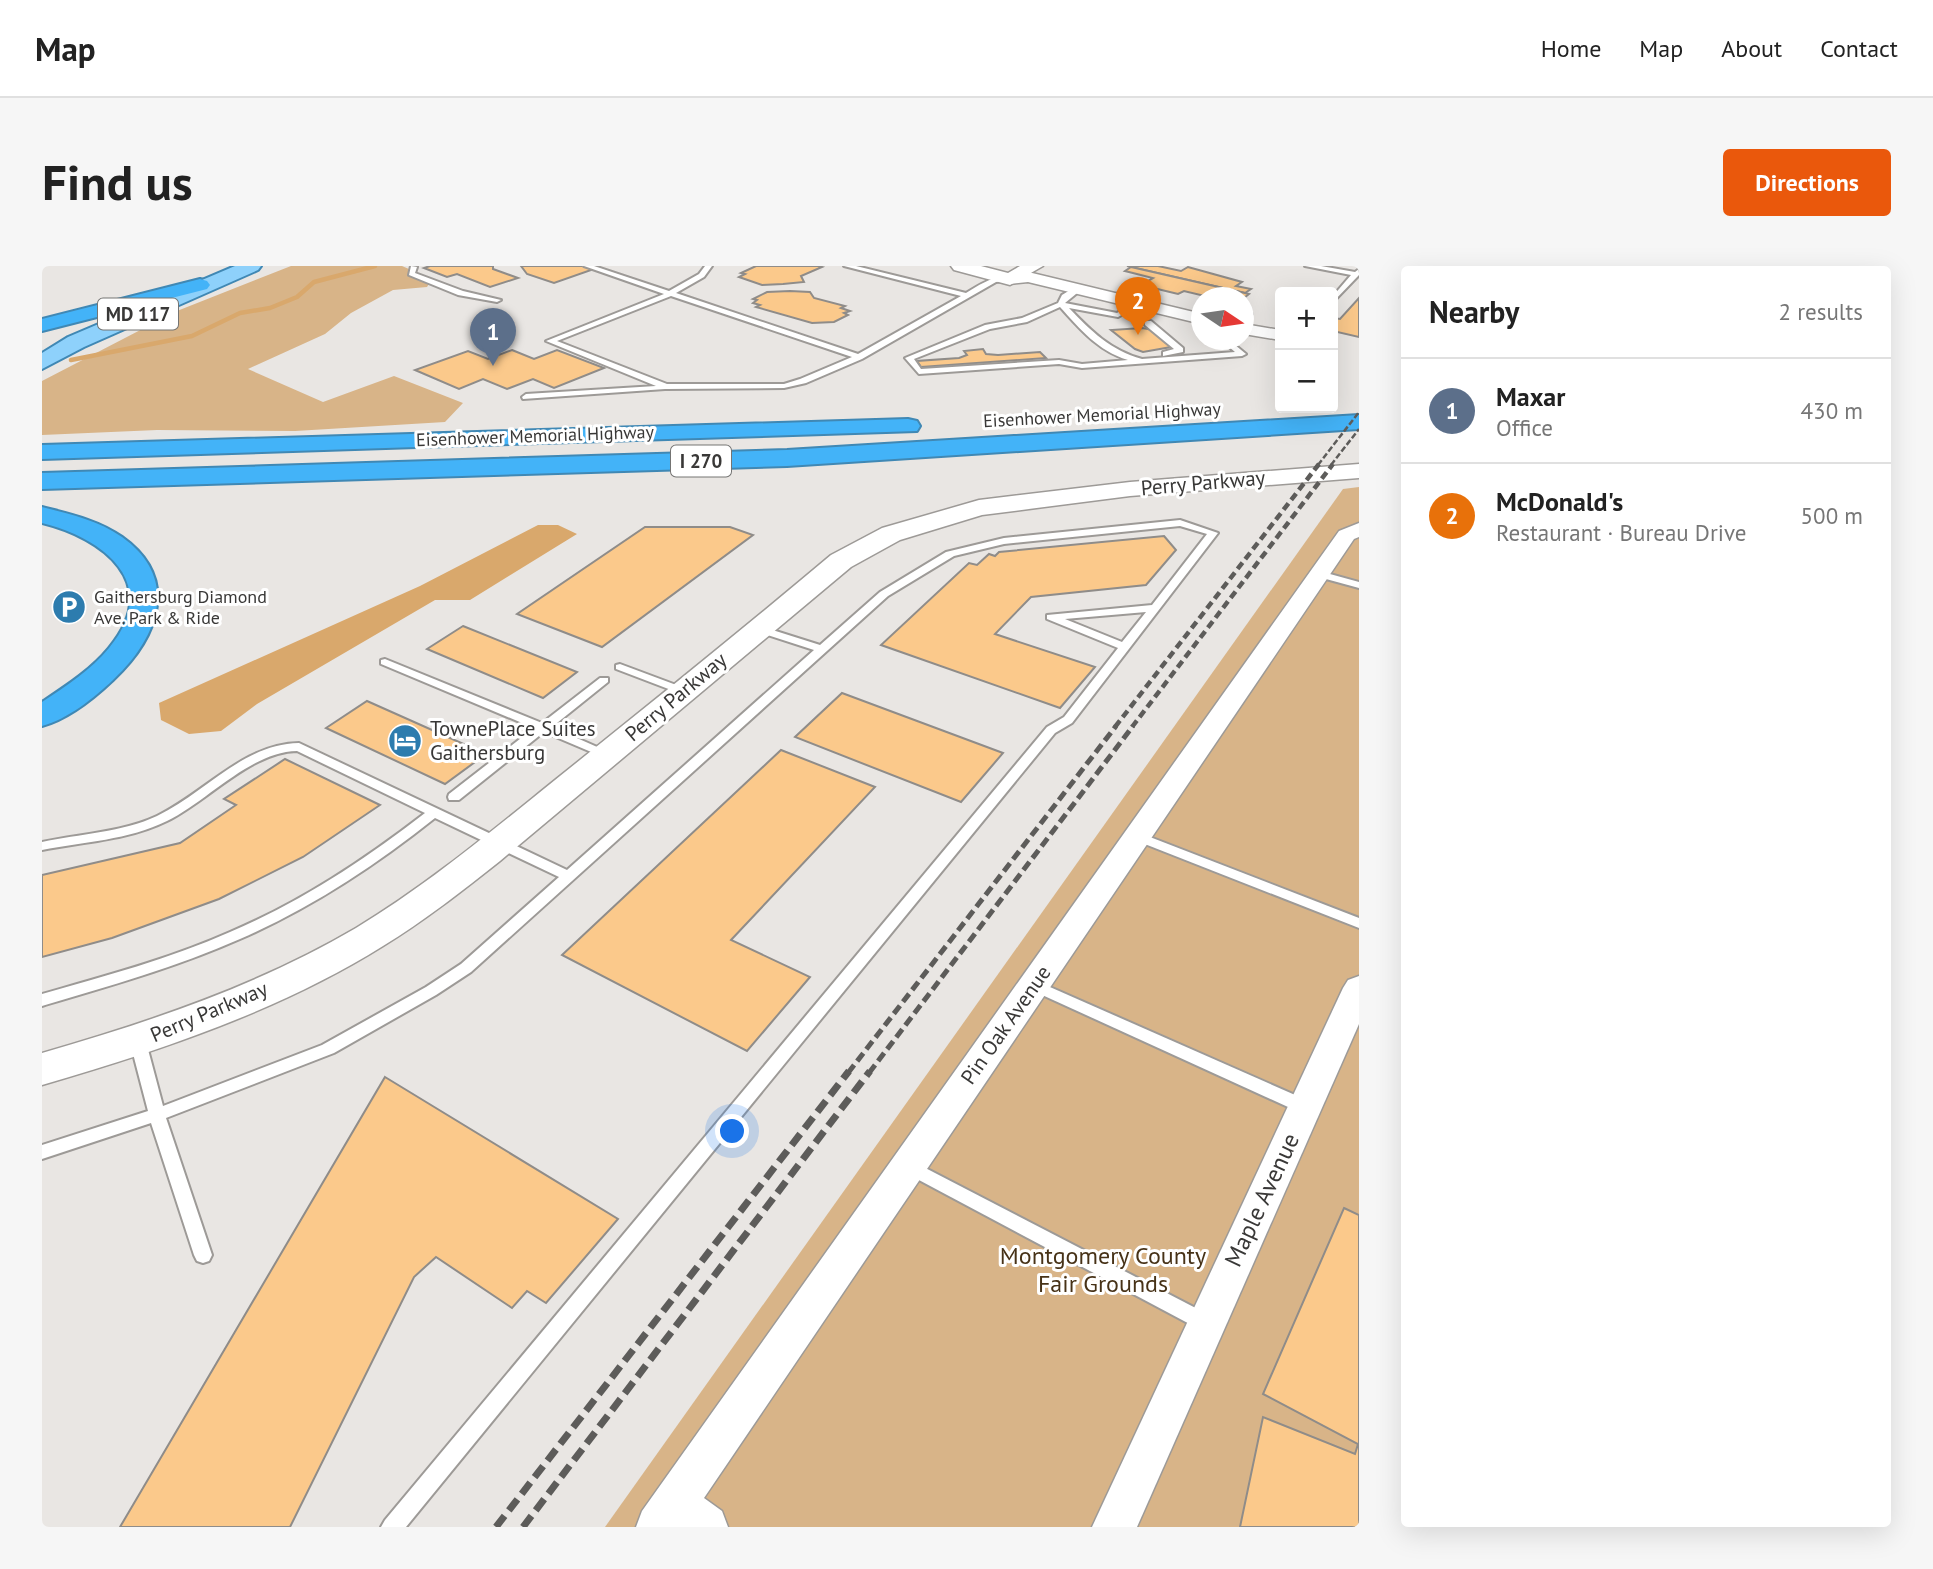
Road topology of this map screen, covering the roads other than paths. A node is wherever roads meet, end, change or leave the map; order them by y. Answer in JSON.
{"nodes":[{"id":1,"x":251,"y":266,"type":"edge"},
{"id":2,"x":414,"y":266,"type":"edge"},
{"id":3,"x":586,"y":266,"type":"edge"},
{"id":4,"x":709,"y":266,"type":"edge"},
{"id":5,"x":847,"y":266,"type":"edge"},
{"id":6,"x":960,"y":266,"type":"edge"},
{"id":7,"x":1308,"y":266,"type":"edge"},
{"id":8,"x":1010,"y":272,"type":"edge"},
{"id":9,"x":1357,"y":273,"type":"edge"},
{"id":10,"x":200,"y":285,"type":"junction"},
{"id":11,"x":1078,"y":289,"type":"junction"},
{"id":12,"x":1154,"y":293,"type":"dead end"},
{"id":13,"x":671,"y":294,"type":"junction"},
{"id":14,"x":1338,"y":294,"type":"edge"},
{"id":15,"x":965,"y":295,"type":"junction"},
{"id":16,"x":497,"y":300,"type":"dead end"},
{"id":17,"x":1064,"y":307,"type":"junction"},
{"id":18,"x":1134,"y":314,"type":"junction"},
{"id":19,"x":1118,"y":315,"type":"junction"},
{"id":20,"x":1191,"y":318,"type":"edge"},
{"id":21,"x":1148,"y":323,"type":"junction"},
{"id":22,"x":1254,"y":324,"type":"edge"},
{"id":23,"x":42,"y":325,"type":"edge"},
{"id":24,"x":1275,"y":333,"type":"edge"},
{"id":25,"x":42,"y":338,"type":"edge"},
{"id":26,"x":76,"y":342,"type":"junction"},
{"id":27,"x":1237,"y":350,"type":"edge"},
{"id":28,"x":859,"y":357,"type":"junction"},
{"id":29,"x":1201,"y":357,"type":"junction"},
{"id":30,"x":1140,"y":361,"type":"junction"},
{"id":31,"x":42,"y":362,"type":"edge"},
{"id":32,"x":666,"y":387,"type":"junction"},
{"id":33,"x":526,"y":397,"type":"dead end"},
{"id":34,"x":1359,"y":400,"type":"edge"},
{"id":35,"x":1338,"y":401,"type":"edge"},
{"id":36,"x":1275,"y":404,"type":"edge"},
{"id":37,"x":1359,"y":422,"type":"edge"},
{"id":38,"x":1359,"y":443,"type":"edge"},
{"id":39,"x":42,"y":452,"type":"edge"},
{"id":40,"x":1044,"y":467,"type":"dead end"},
{"id":41,"x":1359,"y":471,"type":"edge"},
{"id":42,"x":936,"y":474,"type":"dead end"},
{"id":43,"x":42,"y":481,"type":"edge"},
{"id":44,"x":42,"y":496,"type":"edge"},
{"id":45,"x":42,"y":515,"type":"edge"},
{"id":46,"x":1359,"y":528,"type":"edge"},
{"id":47,"x":1319,"y":574,"type":"junction"},
{"id":48,"x":1359,"y":585,"type":"edge"},
{"id":49,"x":1155,"y":608,"type":"junction"},
{"id":50,"x":759,"y":629,"type":"junction"},
{"id":51,"x":1125,"y":647,"type":"junction"},
{"id":52,"x":822,"y":649,"type":"junction"},
{"id":53,"x":385,"y":662,"type":"dead end"},
{"id":54,"x":620,"y":667,"type":"dead end"},
{"id":55,"x":604,"y":680,"type":"dead end"},
{"id":56,"x":683,"y":691,"type":"junction"},
{"id":57,"x":42,"y":716,"type":"edge"},
{"id":58,"x":543,"y":727,"type":"junction"},
{"id":59,"x":607,"y":754,"type":"junction"},
{"id":60,"x":454,"y":797,"type":"dead end"},
{"id":61,"x":434,"y":813,"type":"junction"},
{"id":62,"x":1137,"y":836,"type":"junction"},
{"id":63,"x":499,"y":843,"type":"junction"},
{"id":64,"x":42,"y":846,"type":"edge"},
{"id":65,"x":568,"y":876,"type":"junction"},
{"id":66,"x":1359,"y":923,"type":"edge"},
{"id":67,"x":1034,"y":985,"type":"junction"},
{"id":68,"x":42,"y":1000,"type":"edge"},
{"id":69,"x":1354,"y":1011,"type":"edge"},
{"id":70,"x":138,"y":1042,"type":"junction"},
{"id":71,"x":42,"y":1069,"type":"edge"},
{"id":72,"x":1305,"y":1107,"type":"junction"},
{"id":73,"x":157,"y":1115,"type":"junction"},
{"id":74,"x":42,"y":1152,"type":"edge"},
{"id":75,"x":908,"y":1167,"type":"junction"},
{"id":76,"x":203,"y":1255,"type":"dead end"},
{"id":77,"x":1206,"y":1323,"type":"junction"},
{"id":78,"x":679,"y":1519,"type":"edge"},
{"id":79,"x":392,"y":1527,"type":"edge"},
{"id":80,"x":1114,"y":1527,"type":"edge"}],
"edges":[{"from":1,"to":10,"type":"main road","number":"MD 117"},
{"from":2,"to":16,"type":"lane"},
{"from":3,"to":13,"type":"lane"},
{"from":4,"to":13,"type":"lane"},
{"from":5,"to":15,"type":"lane"},
{"from":6,"to":8,"type":"street"},
{"from":7,"to":9,"type":"lane"},
{"from":8,"to":11,"type":"street"},
{"from":8,"to":15,"type":"lane"},
{"from":9,"to":14,"type":"lane"},
{"from":10,"to":23,"type":"highway"},
{"from":10,"to":26,"type":"main road","number":"MD 117"},
{"from":11,"to":17,"type":"lane"},
{"from":11,"to":18,"type":"street"},
{"from":12,"to":18,"type":"lane"},
{"from":13,"to":28,"type":"lane"},
{"from":13,"to":32,"type":"lane"},
{"from":15,"to":28,"type":"lane"},
{"from":17,"to":19,"type":"lane"},
{"from":17,"to":21,"type":"lane"},
{"from":17,"to":30,"type":"lane"},
{"from":17,"to":30,"type":"lane"},
{"from":18,"to":19,"type":"lane"},
{"from":18,"to":19,"type":"lane"},
{"from":18,"to":20,"type":"street"},
{"from":18,"to":21,"type":"lane"},
{"from":21,"to":29,"type":"lane"},
{"from":22,"to":24,"type":"street"},
{"from":25,"to":26,"type":"highway"},
{"from":26,"to":31,"type":"main road","number":"MD 117"},
{"from":27,"to":29,"type":"lane"},
{"from":28,"to":32,"type":"lane"},
{"from":29,"to":30,"type":"lane"},
{"from":32,"to":33,"type":"lane"},
{"from":34,"to":35,"type":"highway"},
{"from":36,"to":39,"type":"highway","name":"Eisenhower Memorial Highway","number":"I 270"},
{"from":37,"to":43,"type":"highway","number":"I 270"},
{"from":38,"to":40,"type":"highway"},
{"from":41,"to":50,"type":"street","name":"Perry Parkway"},
{"from":42,"to":44,"type":"highway","number":"I 270"},
{"from":45,"to":57,"type":"highway"},
{"from":46,"to":47,"type":"street","name":"Pin Oak Avenue"},
{"from":47,"to":48,"type":"lane"},
{"from":47,"to":62,"type":"street","name":"Pin Oak Avenue"},
{"from":49,"to":51,"type":"lane"},
{"from":49,"to":51,"type":"lane"},
{"from":49,"to":52,"type":"lane"},
{"from":50,"to":52,"type":"lane"},
{"from":50,"to":56,"type":"street","name":"Perry Parkway"},
{"from":51,"to":79,"type":"lane"},
{"from":52,"to":65,"type":"lane"},
{"from":53,"to":58,"type":"lane"},
{"from":54,"to":56,"type":"lane"},
{"from":55,"to":58,"type":"lane"},
{"from":56,"to":59,"type":"street","name":"Perry Parkway"},
{"from":58,"to":59,"type":"lane"},
{"from":58,"to":60,"type":"lane"},
{"from":59,"to":63,"type":"street","name":"Perry Parkway"},
{"from":61,"to":63,"type":"lane"},
{"from":61,"to":64,"type":"lane"},
{"from":61,"to":68,"type":"lane"},
{"from":62,"to":66,"type":"lane"},
{"from":62,"to":67,"type":"street","name":"Pin Oak Avenue"},
{"from":63,"to":65,"type":"lane"},
{"from":63,"to":70,"type":"street","name":"Perry Parkway"},
{"from":65,"to":73,"type":"lane"},
{"from":67,"to":72,"type":"lane"},
{"from":67,"to":75,"type":"street","name":"Pin Oak Avenue"},
{"from":69,"to":72,"type":"street","name":"Maple Avenue"},
{"from":70,"to":71,"type":"street","name":"Perry Parkway"},
{"from":70,"to":73,"type":"lane"},
{"from":72,"to":77,"type":"street","name":"Maple Avenue"},
{"from":73,"to":74,"type":"lane"},
{"from":73,"to":76,"type":"lane"},
{"from":75,"to":77,"type":"lane"},
{"from":75,"to":78,"type":"street","name":"Pin Oak Avenue"},
{"from":77,"to":80,"type":"street","name":"Maple Avenue"}]}
